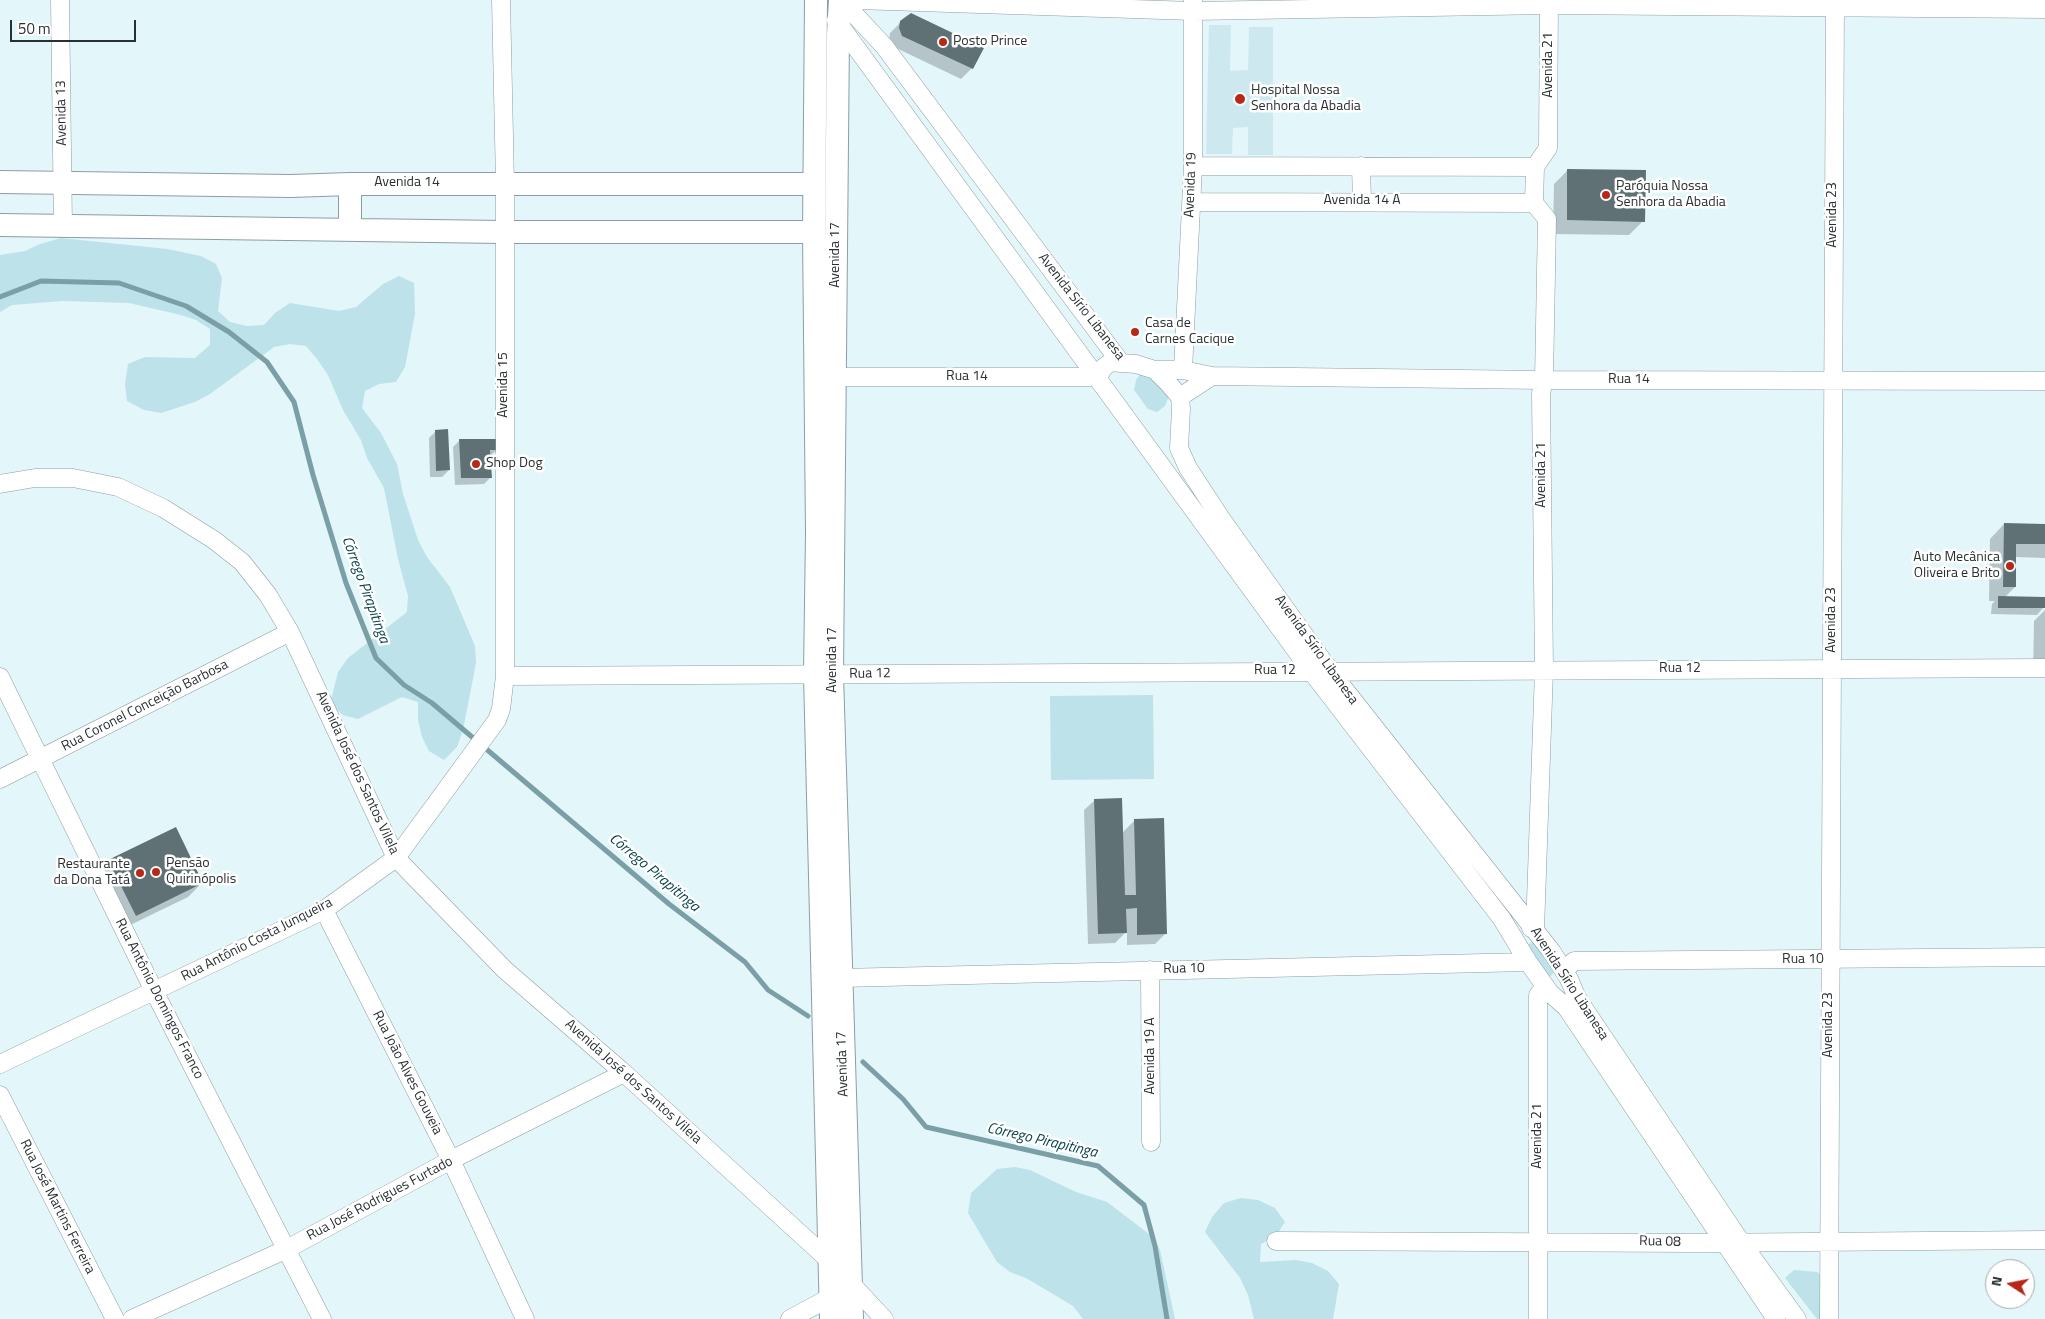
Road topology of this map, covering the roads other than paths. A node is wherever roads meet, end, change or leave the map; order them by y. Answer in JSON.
{"nodes":[{"id":1,"x":60,"y":0,"type":"edge"},
{"id":2,"x":501,"y":0,"type":"edge"},
{"id":3,"x":817,"y":0,"type":"edge"},
{"id":4,"x":841,"y":0,"type":"edge"},
{"id":5,"x":857,"y":0,"type":"edge"},
{"id":6,"x":1549,"y":3,"type":"edge"},
{"id":7,"x":1834,"y":4,"type":"edge"},
{"id":8,"x":1193,"y":6,"type":"edge"},
{"id":9,"x":2045,"y":9,"type":"edge"},
{"id":10,"x":838,"y":23,"type":"junction"},
{"id":11,"x":1193,"y":166,"type":"junction"},
{"id":12,"x":1361,"y":166,"type":"junction"},
{"id":13,"x":1535,"y":167,"type":"junction"},
{"id":14,"x":0,"y":182,"type":"edge"},
{"id":15,"x":64,"y":183,"type":"junction"},
{"id":16,"x":505,"y":183,"type":"junction"},
{"id":17,"x":350,"y":184,"type":"junction"},
{"id":18,"x":814,"y":184,"type":"junction"},
{"id":19,"x":1362,"y":201,"type":"junction"},
{"id":20,"x":1191,"y":202,"type":"junction"},
{"id":21,"x":1534,"y":203,"type":"junction"},
{"id":22,"x":0,"y":225,"type":"edge"},
{"id":23,"x":63,"y":225,"type":"junction"},
{"id":24,"x":350,"y":229,"type":"junction"},
{"id":25,"x":503,"y":232,"type":"junction"},
{"id":26,"x":814,"y":232,"type":"junction"},
{"id":27,"x":1121,"y":363,"type":"junction"},
{"id":28,"x":1154,"y":370,"type":"junction"},
{"id":29,"x":1183,"y":370,"type":"junction"},
{"id":30,"x":1212,"y":376,"type":"junction"},
{"id":31,"x":836,"y":377,"type":"junction"},
{"id":32,"x":1098,"y":377,"type":"junction"},
{"id":33,"x":1833,"y":379,"type":"junction"},
{"id":34,"x":1544,"y":380,"type":"junction"},
{"id":35,"x":2045,"y":381,"type":"edge"},
{"id":36,"x":1180,"y":397,"type":"junction"},
{"id":37,"x":1179,"y":430,"type":"junction"},
{"id":38,"x":1144,"y":441,"type":"junction"},
{"id":39,"x":0,"y":484,"type":"edge"},
{"id":40,"x":290,"y":632,"type":"junction"},
{"id":41,"x":2045,"y":668,"type":"edge"},
{"id":42,"x":1831,"y":669,"type":"junction"},
{"id":43,"x":1544,"y":670,"type":"junction"},
{"id":44,"x":1311,"y":671,"type":"junction"},
{"id":45,"x":1330,"y":671,"type":"junction"},
{"id":46,"x":824,"y":675,"type":"junction"},
{"id":47,"x":505,"y":676,"type":"junction"},
{"id":48,"x":0,"y":677,"type":"edge"},
{"id":49,"x":469,"y":759,"type":"joint"},
{"id":50,"x":40,"y":760,"type":"junction"},
{"id":51,"x":0,"y":779,"type":"edge"},
{"id":52,"x":396,"y":858,"type":"junction"},
{"id":53,"x":324,"y":910,"type":"junction"},
{"id":54,"x":1535,"y":930,"type":"junction"},
{"id":55,"x":1516,"y":943,"type":"junction"},
{"id":56,"x":2045,"y":957,"type":"edge"},
{"id":57,"x":1830,"y":960,"type":"junction"},
{"id":58,"x":1528,"y":962,"type":"junction"},
{"id":59,"x":1150,"y":970,"type":"junction"},
{"id":60,"x":1564,"y":971,"type":"junction"},
{"id":61,"x":833,"y":979,"type":"junction"},
{"id":62,"x":1545,"y":986,"type":"junction"},
{"id":63,"x":154,"y":991,"type":"junction"},
{"id":64,"x":0,"y":1064,"type":"edge"},
{"id":65,"x":624,"y":1073,"type":"junction"},
{"id":66,"x":0,"y":1095,"type":"edge"},
{"id":67,"x":1151,"y":1142,"type":"dead end"},
{"id":68,"x":451,"y":1160,"type":"junction"},
{"id":69,"x":1828,"y":1240,"type":"junction"},
{"id":70,"x":2045,"y":1240,"type":"edge"},
{"id":71,"x":1276,"y":1241,"type":"dead end"},
{"id":72,"x":1539,"y":1241,"type":"junction"},
{"id":73,"x":1723,"y":1242,"type":"junction"},
{"id":74,"x":1741,"y":1242,"type":"junction"},
{"id":75,"x":287,"y":1249,"type":"junction"},
{"id":76,"x":830,"y":1261,"type":"junction"},
{"id":77,"x":851,"y":1285,"type":"junction"},
{"id":78,"x":831,"y":1309,"type":"edge"},
{"id":79,"x":115,"y":1319,"type":"edge"},
{"id":80,"x":132,"y":1319,"type":"edge"},
{"id":81,"x":322,"y":1319,"type":"edge"},
{"id":82,"x":525,"y":1319,"type":"edge"},
{"id":83,"x":790,"y":1319,"type":"edge"},
{"id":84,"x":852,"y":1319,"type":"edge"},
{"id":85,"x":884,"y":1319,"type":"edge"},
{"id":86,"x":1538,"y":1319,"type":"edge"},
{"id":87,"x":1776,"y":1319,"type":"edge"},
{"id":88,"x":1797,"y":1319,"type":"edge"},
{"id":89,"x":1829,"y":1319,"type":"edge"}],
"edges":[{"from":1,"to":15,"type":"street","name":"Avenida 13"},
{"from":2,"to":16,"type":"street","name":"Avenida 15"},
{"from":3,"to":10,"type":"street","name":"Avenida Sírio Libanesa"},
{"from":3,"to":18,"type":"main road","name":"Avenida 17"},
{"from":4,"to":10,"type":"main road","name":"Avenida 17"},
{"from":4,"to":27,"type":"street","name":"Avenida Sírio Libanesa"},
{"from":5,"to":8,"type":"street"},
{"from":6,"to":7,"type":"street"},
{"from":6,"to":8,"type":"street"},
{"from":6,"to":13,"type":"street","name":"Avenida 21"},
{"from":7,"to":9,"type":"street"},
{"from":7,"to":33,"type":"street","name":"Avenida 23"},
{"from":8,"to":11,"type":"street","name":"Avenida 19"},
{"from":10,"to":31,"type":"main road","name":"Avenida 17"},
{"from":10,"to":32,"type":"street","name":"Avenida Sírio Libanesa"},
{"from":11,"to":12,"type":"street"},
{"from":11,"to":20,"type":"street","name":"Avenida 19"},
{"from":12,"to":13,"type":"street"},
{"from":12,"to":19,"type":"street"},
{"from":13,"to":21,"type":"street"},
{"from":14,"to":15,"type":"main road","name":"Avenida 14"},
{"from":15,"to":17,"type":"main road","name":"Avenida 14"},
{"from":15,"to":23,"type":"street","name":"Avenida 13"},
{"from":16,"to":17,"type":"main road","name":"Avenida 14"},
{"from":16,"to":18,"type":"main road","name":"Avenida 14"},
{"from":16,"to":25,"type":"street","name":"Avenida 15"},
{"from":17,"to":24,"type":"main road"},
{"from":18,"to":26,"type":"main road","name":"Avenida 17"},
{"from":19,"to":20,"type":"street","name":"Avenida 14 A"},
{"from":19,"to":21,"type":"street","name":"Avenida 14 A"},
{"from":20,"to":29,"type":"street","name":"Avenida 19"},
{"from":21,"to":34,"type":"street","name":"Avenida 21"},
{"from":22,"to":23,"type":"main road"},
{"from":23,"to":24,"type":"main road"},
{"from":24,"to":25,"type":"main road"},
{"from":25,"to":26,"type":"main road"},
{"from":25,"to":47,"type":"street","name":"Avenida 15"},
{"from":26,"to":46,"type":"main road","name":"Avenida 17"},
{"from":27,"to":28,"type":"street","name":"Avenida Sírio Libanesa"},
{"from":27,"to":32,"type":"street"},
{"from":28,"to":29,"type":"street","name":"Rua 14"},
{"from":28,"to":36,"type":"street","name":"Avenida Sírio Libanesa"},
{"from":29,"to":30,"type":"street","name":"Rua 14"},
{"from":30,"to":34,"type":"street","name":"Rua 14"},
{"from":30,"to":36,"type":"street"},
{"from":31,"to":32,"type":"street","name":"Rua 14"},
{"from":31,"to":46,"type":"main road","name":"Avenida 17"},
{"from":32,"to":38,"type":"street","name":"Avenida Sírio Libanesa"},
{"from":33,"to":34,"type":"street","name":"Rua 14"},
{"from":33,"to":35,"type":"street","name":"Rua 14"},
{"from":33,"to":42,"type":"street","name":"Avenida 23"},
{"from":34,"to":43,"type":"street","name":"Avenida 21"},
{"from":36,"to":37,"type":"street","name":"Avenida Sírio Libanesa"},
{"from":37,"to":38,"type":"street"},
{"from":37,"to":45,"type":"street","name":"Avenida Sírio Libanesa"},
{"from":38,"to":44,"type":"street","name":"Avenida Sírio Libanesa"},
{"from":39,"to":40,"type":"street","name":"Avenida José dos Santos Vilela"},
{"from":40,"to":50,"type":"street","name":"Rua Coronel Conceição Barbosa"},
{"from":40,"to":52,"type":"street","name":"Avenida José dos Santos Vilela"},
{"from":41,"to":42,"type":"street","name":"Rua 12"},
{"from":42,"to":43,"type":"street","name":"Rua 12"},
{"from":42,"to":57,"type":"street","name":"Avenida 23"},
{"from":43,"to":45,"type":"street","name":"Rua 12"},
{"from":43,"to":54,"type":"street","name":"Avenida 21"},
{"from":44,"to":45,"type":"street","name":"Rua 12"},
{"from":44,"to":46,"type":"street","name":"Rua 12"},
{"from":44,"to":55,"type":"street","name":"Avenida Sírio Libanesa"},
{"from":45,"to":54,"type":"street","name":"Avenida Sírio Libanesa"},
{"from":46,"to":47,"type":"street","name":"Rua 12"},
{"from":46,"to":61,"type":"main road","name":"Avenida 17"},
{"from":47,"to":49,"type":"street","name":"Avenida 15"},
{"from":48,"to":50,"type":"street","name":"Rua Antônio Domingos Franco"},
{"from":49,"to":52,"type":"street","name":"Rua Antônio Costa Junqueira"},
{"from":50,"to":51,"type":"street","name":"Rua Coronel Conceição Barbosa"},
{"from":50,"to":63,"type":"street","name":"Rua Antônio Domingos Franco"},
{"from":52,"to":53,"type":"street","name":"Rua Antônio Costa Junqueira"},
{"from":52,"to":65,"type":"street","name":"Avenida José dos Santos Vilela"},
{"from":53,"to":63,"type":"street","name":"Rua Antônio Costa Junqueira"},
{"from":53,"to":68,"type":"street","name":"Rua João Alves Gouveia"},
{"from":54,"to":55,"type":"street"},
{"from":54,"to":60,"type":"street","name":"Avenida Sírio Libanesa"},
{"from":55,"to":58,"type":"street","name":"Avenida Sírio Libanesa"},
{"from":56,"to":57,"type":"street","name":"Rua 10"},
{"from":57,"to":60,"type":"street","name":"Rua 10"},
{"from":57,"to":69,"type":"street","name":"Avenida 23"},
{"from":58,"to":59,"type":"street","name":"Rua 10"},
{"from":58,"to":62,"type":"street","name":"Avenida Sírio Libanesa"},
{"from":59,"to":61,"type":"street","name":"Rua 10"},
{"from":59,"to":67,"type":"street","name":"Avenida 19 A"},
{"from":60,"to":62,"type":"street"},
{"from":60,"to":74,"type":"street","name":"Avenida Sírio Libanesa"},
{"from":61,"to":76,"type":"main road","name":"Avenida 17"},
{"from":61,"to":77,"type":"main road","name":"Avenida 17"},
{"from":62,"to":72,"type":"street","name":"Avenida 21"},
{"from":62,"to":73,"type":"street","name":"Avenida Sírio Libanesa"},
{"from":63,"to":64,"type":"street","name":"Rua Antônio Costa Junqueira"},
{"from":63,"to":75,"type":"street","name":"Rua Antônio Domingos Franco"},
{"from":65,"to":68,"type":"street","name":"Rua José Rodrigues Furtado"},
{"from":65,"to":76,"type":"street","name":"Avenida José dos Santos Vilela"},
{"from":66,"to":79,"type":"street","name":"Rua José Martins Ferreira"},
{"from":68,"to":75,"type":"street","name":"Rua José Rodrigues Furtado"},
{"from":68,"to":82,"type":"street","name":"Rua João Alves Gouveia"},
{"from":69,"to":70,"type":"street","name":"Rua 08"},
{"from":69,"to":74,"type":"street","name":"Rua 08"},
{"from":69,"to":89,"type":"street","name":"Avenida 23"},
{"from":71,"to":72,"type":"street","name":"Rua 08"},
{"from":72,"to":73,"type":"street","name":"Rua 08"},
{"from":72,"to":86,"type":"street","name":"Avenida 21"},
{"from":73,"to":74,"type":"street","name":"Rua 08"},
{"from":73,"to":87,"type":"street","name":"Avenida Sírio Libanesa"},
{"from":74,"to":88,"type":"street","name":"Avenida Sírio Libanesa"},
{"from":75,"to":80,"type":"street","name":"Rua José Rodrigues Furtado"},
{"from":75,"to":81,"type":"street","name":"Rua Antônio Domingos Franco"},
{"from":76,"to":77,"type":"street","name":"Avenida José dos Santos Vilela"},
{"from":76,"to":78,"type":"main road","name":"Avenida 17"},
{"from":77,"to":78,"type":"street"},
{"from":77,"to":84,"type":"main road","name":"Avenida 17"},
{"from":77,"to":85,"type":"street","name":"Avenida José dos Santos Vilela"},
{"from":78,"to":83,"type":"street"}]}
